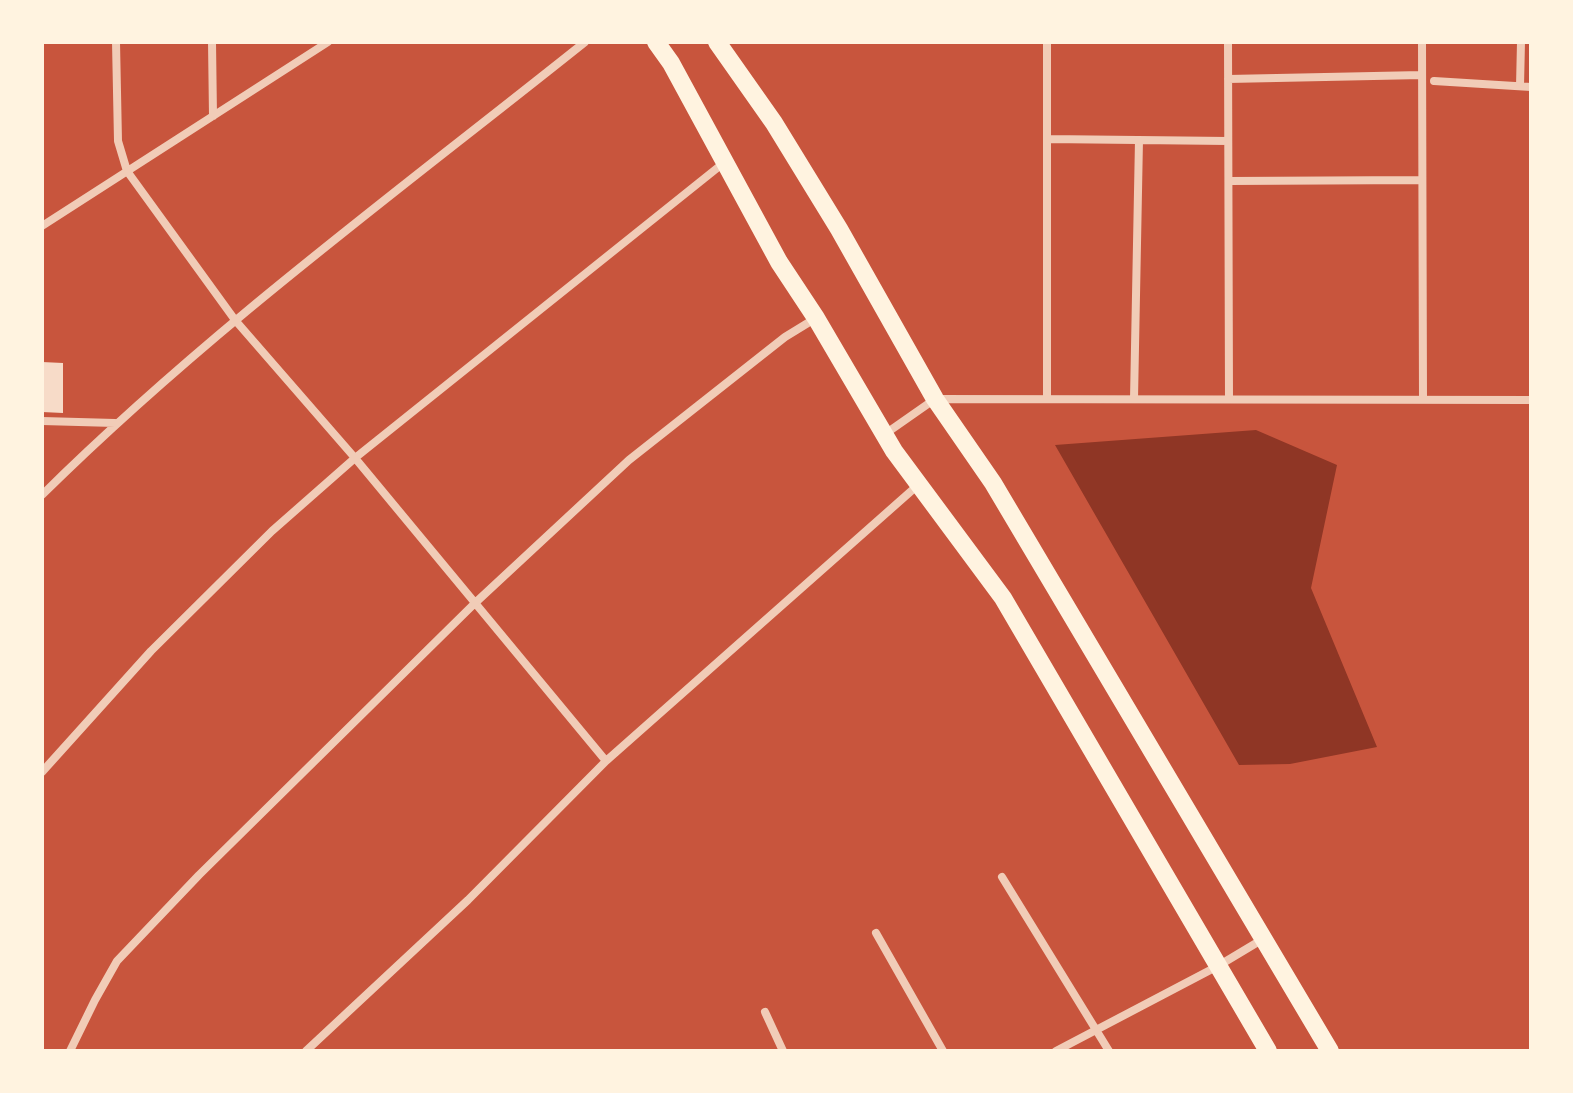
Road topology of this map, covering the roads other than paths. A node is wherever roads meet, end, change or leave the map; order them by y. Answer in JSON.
{"nodes":[{"id":1,"x":116,"y":42,"type":"edge"},
{"id":2,"x":212,"y":42,"type":"edge"},
{"id":3,"x":328,"y":42,"type":"edge"},
{"id":4,"x":585,"y":42,"type":"edge"},
{"id":5,"x":656,"y":42,"type":"edge"},
{"id":6,"x":717,"y":42,"type":"edge"},
{"id":7,"x":1047,"y":42,"type":"edge"},
{"id":8,"x":1228,"y":42,"type":"edge"},
{"id":9,"x":1422,"y":42,"type":"edge"},
{"id":10,"x":1521,"y":42,"type":"edge"},
{"id":11,"x":1422,"y":75,"type":"junction"},
{"id":12,"x":1228,"y":79,"type":"junction"},
{"id":13,"x":1434,"y":81,"type":"dead end"},
{"id":14,"x":1520,"y":86,"type":"junction"},
{"id":15,"x":1531,"y":87,"type":"edge"},
{"id":16,"x":213,"y":116,"type":"junction"},
{"id":17,"x":1047,"y":139,"type":"junction"},
{"id":18,"x":1139,"y":140,"type":"junction"},
{"id":19,"x":1228,"y":141,"type":"junction"},
{"id":20,"x":726,"y":161,"type":"junction"},
{"id":21,"x":127,"y":171,"type":"junction"},
{"id":22,"x":1421,"y":180,"type":"junction"},
{"id":23,"x":1229,"y":181,"type":"junction"},
{"id":24,"x":42,"y":226,"type":"edge"},
{"id":25,"x":816,"y":318,"type":"junction"},
{"id":26,"x":235,"y":320,"type":"junction"},
{"id":27,"x":935,"y":399,"type":"junction"},
{"id":28,"x":1047,"y":399,"type":"junction"},
{"id":29,"x":1134,"y":399,"type":"junction"},
{"id":30,"x":1229,"y":399,"type":"junction"},
{"id":31,"x":1423,"y":400,"type":"junction"},
{"id":32,"x":1531,"y":400,"type":"edge"},
{"id":33,"x":42,"y":421,"type":"edge"},
{"id":34,"x":115,"y":423,"type":"junction"},
{"id":35,"x":884,"y":435,"type":"junction"},
{"id":36,"x":355,"y":458,"type":"junction"},
{"id":37,"x":919,"y":484,"type":"junction"},
{"id":38,"x":42,"y":495,"type":"edge"},
{"id":39,"x":474,"y":604,"type":"junction"},
{"id":40,"x":606,"y":761,"type":"junction"},
{"id":41,"x":42,"y":772,"type":"edge"},
{"id":42,"x":1002,"y":877,"type":"dead end"},
{"id":43,"x":876,"y":933,"type":"dead end"},
{"id":44,"x":1263,"y":939,"type":"junction"},
{"id":45,"x":1218,"y":966,"type":"junction"},
{"id":46,"x":765,"y":1012,"type":"dead end"},
{"id":47,"x":1096,"y":1030,"type":"junction"},
{"id":48,"x":70,"y":1051,"type":"edge"},
{"id":49,"x":306,"y":1051,"type":"edge"},
{"id":50,"x":783,"y":1051,"type":"edge"},
{"id":51,"x":943,"y":1051,"type":"edge"},
{"id":52,"x":1056,"y":1051,"type":"edge"},
{"id":53,"x":1109,"y":1051,"type":"edge"},
{"id":54,"x":1268,"y":1051,"type":"edge"},
{"id":55,"x":1330,"y":1051,"type":"edge"}],
"edges":[{"from":1,"to":21,"type":"street"},
{"from":2,"to":16,"type":"street"},
{"from":3,"to":16,"type":"street"},
{"from":4,"to":26,"type":"street"},
{"from":5,"to":20,"type":"main road"},
{"from":6,"to":27,"type":"main road"},
{"from":7,"to":17,"type":"street"},
{"from":8,"to":12,"type":"street"},
{"from":9,"to":11,"type":"street"},
{"from":10,"to":14,"type":"street"},
{"from":11,"to":12,"type":"street"},
{"from":11,"to":22,"type":"street"},
{"from":12,"to":19,"type":"street"},
{"from":13,"to":14,"type":"street"},
{"from":14,"to":15,"type":"street"},
{"from":16,"to":21,"type":"street"},
{"from":17,"to":18,"type":"street"},
{"from":17,"to":28,"type":"street"},
{"from":18,"to":19,"type":"street"},
{"from":18,"to":29,"type":"street"},
{"from":19,"to":23,"type":"street"},
{"from":20,"to":25,"type":"main road"},
{"from":20,"to":36,"type":"street"},
{"from":21,"to":24,"type":"street"},
{"from":21,"to":26,"type":"street"},
{"from":22,"to":23,"type":"street"},
{"from":22,"to":31,"type":"street"},
{"from":23,"to":30,"type":"street"},
{"from":25,"to":35,"type":"main road"},
{"from":25,"to":39,"type":"street"},
{"from":26,"to":34,"type":"street"},
{"from":26,"to":36,"type":"street"},
{"from":27,"to":28,"type":"street"},
{"from":27,"to":35,"type":"street"},
{"from":27,"to":44,"type":"main road"},
{"from":28,"to":29,"type":"street"},
{"from":29,"to":30,"type":"street"},
{"from":30,"to":31,"type":"street"},
{"from":31,"to":32,"type":"street"},
{"from":33,"to":34,"type":"street"},
{"from":34,"to":38,"type":"street"},
{"from":35,"to":37,"type":"main road"},
{"from":36,"to":39,"type":"street"},
{"from":36,"to":41,"type":"street"},
{"from":37,"to":40,"type":"street"},
{"from":37,"to":45,"type":"main road"},
{"from":39,"to":40,"type":"street"},
{"from":39,"to":48,"type":"street"},
{"from":40,"to":49,"type":"street"},
{"from":42,"to":47,"type":"street"},
{"from":43,"to":51,"type":"street"},
{"from":44,"to":45,"type":"street"},
{"from":44,"to":55,"type":"main road"},
{"from":45,"to":47,"type":"street"},
{"from":45,"to":54,"type":"main road"},
{"from":46,"to":50,"type":"street"},
{"from":47,"to":52,"type":"street"},
{"from":47,"to":53,"type":"street"}]}
